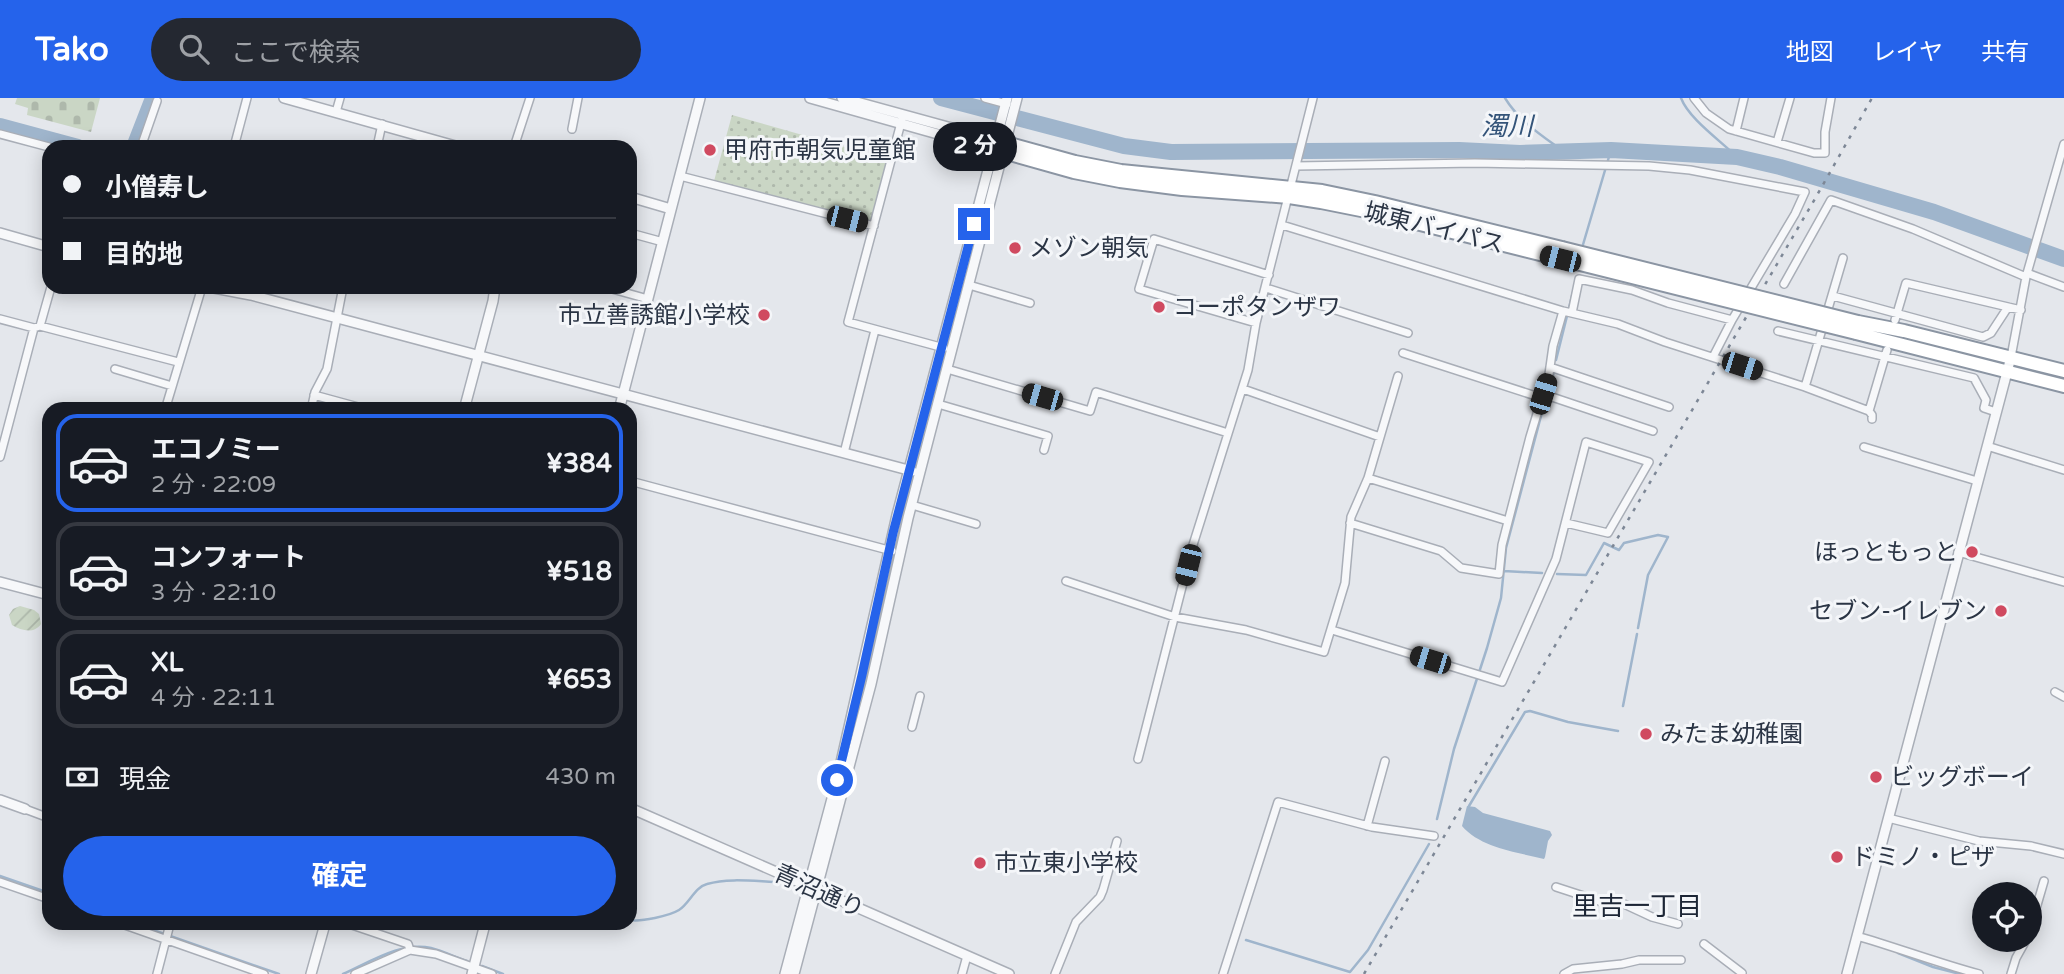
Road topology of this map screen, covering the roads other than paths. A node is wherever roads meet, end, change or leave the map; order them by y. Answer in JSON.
{"nodes":[{"id":1,"x":247,"y":98,"type":"edge"},
{"id":2,"x":284,"y":98,"type":"edge"},
{"id":3,"x":340,"y":98,"type":"edge"},
{"id":4,"x":530,"y":98,"type":"edge"},
{"id":5,"x":578,"y":98,"type":"edge"},
{"id":6,"x":700,"y":98,"type":"edge"},
{"id":7,"x":810,"y":98,"type":"edge"},
{"id":8,"x":842,"y":98,"type":"edge"},
{"id":9,"x":985,"y":98,"type":"edge"},
{"id":10,"x":1313,"y":98,"type":"edge"},
{"id":11,"x":1694,"y":98,"type":"edge"},
{"id":12,"x":1744,"y":98,"type":"edge"},
{"id":13,"x":1790,"y":98,"type":"edge"},
{"id":14,"x":1831,"y":98,"type":"edge"},
{"id":15,"x":157,"y":101,"type":"dead end"},
{"id":16,"x":1011,"y":102,"type":"edge"},
{"id":17,"x":337,"y":112,"type":"junction"},
{"id":18,"x":902,"y":120,"type":"junction"},
{"id":19,"x":383,"y":124,"type":"junction"},
{"id":20,"x":572,"y":129,"type":"dead end"},
{"id":21,"x":1735,"y":131,"type":"junction"},
{"id":22,"x":0,"y":134,"type":"edge"},
{"id":23,"x":143,"y":140,"type":"edge"},
{"id":24,"x":236,"y":140,"type":"edge"},
{"id":25,"x":379,"y":140,"type":"edge"},
{"id":26,"x":437,"y":140,"type":"edge"},
{"id":27,"x":515,"y":140,"type":"edge"},
{"id":28,"x":1777,"y":142,"type":"junction"},
{"id":29,"x":2064,"y":144,"type":"edge"},
{"id":30,"x":42,"y":146,"type":"edge"},
{"id":31,"x":1000,"y":146,"type":"junction"},
{"id":32,"x":1296,"y":166,"type":"junction"},
{"id":33,"x":680,"y":176,"type":"junction"},
{"id":34,"x":1290,"y":192,"type":"junction"},
{"id":35,"x":637,"y":199,"type":"edge"},
{"id":36,"x":671,"y":209,"type":"junction"},
{"id":37,"x":1282,"y":225,"type":"junction"},
{"id":38,"x":874,"y":226,"type":"junction"},
{"id":39,"x":0,"y":233,"type":"edge"},
{"id":40,"x":637,"y":235,"type":"edge"},
{"id":41,"x":663,"y":242,"type":"junction"},
{"id":42,"x":42,"y":245,"type":"edge"},
{"id":43,"x":1843,"y":258,"type":"dead end"},
{"id":44,"x":2027,"y":273,"type":"junction"},
{"id":45,"x":1269,"y":275,"type":"junction"},
{"id":46,"x":1784,"y":284,"type":"dead end"},
{"id":47,"x":969,"y":285,"type":"junction"},
{"id":48,"x":2064,"y":287,"type":"edge"},
{"id":49,"x":1266,"y":288,"type":"junction"},
{"id":50,"x":49,"y":294,"type":"edge"},
{"id":51,"x":200,"y":294,"type":"edge"},
{"id":52,"x":245,"y":294,"type":"edge"},
{"id":53,"x":342,"y":294,"type":"edge"},
{"id":54,"x":494,"y":294,"type":"edge"},
{"id":55,"x":630,"y":294,"type":"edge"},
{"id":56,"x":1833,"y":296,"type":"junction"},
{"id":57,"x":648,"y":299,"type":"junction"},
{"id":58,"x":1030,"y":303,"type":"dead end"},
{"id":59,"x":2008,"y":307,"type":"junction"},
{"id":60,"x":2021,"y":310,"type":"junction"},
{"id":61,"x":1568,"y":312,"type":"junction"},
{"id":62,"x":1896,"y":317,"type":"junction"},
{"id":63,"x":0,"y":319,"type":"edge"},
{"id":64,"x":337,"y":319,"type":"junction"},
{"id":65,"x":1732,"y":320,"type":"junction"},
{"id":66,"x":1256,"y":323,"type":"junction"},
{"id":67,"x":37,"y":327,"type":"junction"},
{"id":68,"x":1857,"y":327,"type":"junction"},
{"id":69,"x":875,"y":330,"type":"junction"},
{"id":70,"x":1778,"y":331,"type":"dead end"},
{"id":71,"x":1408,"y":333,"type":"dead end"},
{"id":72,"x":1819,"y":341,"type":"junction"},
{"id":73,"x":941,"y":348,"type":"junction"},
{"id":74,"x":952,"y":351,"type":"junction"},
{"id":75,"x":1403,"y":354,"type":"dead end"},
{"id":76,"x":1886,"y":354,"type":"junction"},
{"id":77,"x":1713,"y":356,"type":"junction"},
{"id":78,"x":479,"y":357,"type":"junction"},
{"id":79,"x":2011,"y":357,"type":"junction"},
{"id":80,"x":178,"y":362,"type":"junction"},
{"id":81,"x":1550,"y":367,"type":"junction"},
{"id":82,"x":115,"y":369,"type":"dead end"},
{"id":83,"x":947,"y":369,"type":"junction"},
{"id":84,"x":2064,"y":371,"type":"edge"},
{"id":85,"x":2007,"y":372,"type":"junction"},
{"id":86,"x":1398,"y":376,"type":"dead end"},
{"id":87,"x":172,"y":386,"type":"junction"},
{"id":88,"x":2064,"y":386,"type":"edge"},
{"id":89,"x":1805,"y":387,"type":"junction"},
{"id":90,"x":1243,"y":389,"type":"junction"},
{"id":91,"x":623,"y":394,"type":"junction"},
{"id":92,"x":314,"y":395,"type":"junction"},
{"id":93,"x":1542,"y":396,"type":"junction"},
{"id":94,"x":167,"y":402,"type":"edge"},
{"id":95,"x":312,"y":402,"type":"edge"},
{"id":96,"x":340,"y":402,"type":"edge"},
{"id":97,"x":466,"y":402,"type":"edge"},
{"id":98,"x":621,"y":402,"type":"edge"},
{"id":99,"x":938,"y":404,"type":"junction"},
{"id":100,"x":1669,"y":407,"type":"dead end"},
{"id":101,"x":1996,"y":412,"type":"junction"},
{"id":102,"x":1653,"y":431,"type":"dead end"},
{"id":103,"x":1228,"y":433,"type":"junction"},
{"id":104,"x":1380,"y":437,"type":"junction"},
{"id":105,"x":1987,"y":446,"type":"junction"},
{"id":106,"x":1864,"y":447,"type":"dead end"},
{"id":107,"x":1044,"y":450,"type":"dead end"},
{"id":108,"x":844,"y":453,"type":"junction"},
{"id":109,"x":0,"y":457,"type":"edge"},
{"id":110,"x":909,"y":470,"type":"junction"},
{"id":111,"x":2064,"y":470,"type":"edge"},
{"id":112,"x":920,"y":471,"type":"junction"},
{"id":113,"x":1368,"y":478,"type":"junction"},
{"id":114,"x":1978,"y":481,"type":"junction"},
{"id":115,"x":637,"y":483,"type":"edge"},
{"id":116,"x":912,"y":505,"type":"junction"},
{"id":117,"x":1508,"y":521,"type":"junction"},
{"id":118,"x":1350,"y":523,"type":"junction"},
{"id":119,"x":1566,"y":523,"type":"junction"},
{"id":120,"x":976,"y":524,"type":"dead end"},
{"id":121,"x":889,"y":550,"type":"junction"},
{"id":122,"x":1958,"y":552,"type":"junction"},
{"id":123,"x":900,"y":553,"type":"junction"},
{"id":124,"x":1066,"y":581,"type":"dead end"},
{"id":125,"x":0,"y":582,"type":"edge"},
{"id":126,"x":2064,"y":582,"type":"edge"},
{"id":127,"x":42,"y":594,"type":"edge"},
{"id":128,"x":1175,"y":617,"type":"junction"},
{"id":129,"x":1332,"y":630,"type":"junction"},
{"id":130,"x":2055,"y":692,"type":"dead end"},
{"id":131,"x":920,"y":696,"type":"dead end"},
{"id":132,"x":2064,"y":697,"type":"edge"},
{"id":133,"x":912,"y":727,"type":"dead end"},
{"id":134,"x":1138,"y":759,"type":"dead end"},
{"id":135,"x":1385,"y":761,"type":"dead end"},
{"id":136,"x":0,"y":800,"type":"edge"},
{"id":137,"x":25,"y":809,"type":"joint"},
{"id":138,"x":637,"y":811,"type":"edge"},
{"id":139,"x":42,"y":815,"type":"edge"},
{"id":140,"x":1888,"y":818,"type":"junction"},
{"id":141,"x":1367,"y":826,"type":"junction"},
{"id":142,"x":1434,"y":836,"type":"dead end"},
{"id":143,"x":1117,"y":841,"type":"dead end"},
{"id":144,"x":2064,"y":854,"type":"edge"},
{"id":145,"x":2044,"y":881,"type":"dead end"},
{"id":146,"x":0,"y":882,"type":"edge"},
{"id":147,"x":1556,"y":887,"type":"dead end"},
{"id":148,"x":2042,"y":888,"type":"edge"},
{"id":149,"x":812,"y":889,"type":"junction"},
{"id":150,"x":42,"y":897,"type":"edge"},
{"id":151,"x":1678,"y":924,"type":"dead end"},
{"id":152,"x":150,"y":930,"type":"edge"},
{"id":153,"x":323,"y":930,"type":"edge"},
{"id":154,"x":364,"y":930,"type":"edge"},
{"id":155,"x":483,"y":930,"type":"edge"},
{"id":156,"x":168,"y":934,"type":"edge"},
{"id":157,"x":1857,"y":936,"type":"junction"},
{"id":158,"x":1703,"y":944,"type":"dead end"},
{"id":159,"x":409,"y":948,"type":"junction"},
{"id":160,"x":2019,"y":952,"type":"edge"},
{"id":161,"x":967,"y":956,"type":"junction"},
{"id":162,"x":1681,"y":960,"type":"dead end"},
{"id":163,"x":473,"y":971,"type":"edge"},
{"id":164,"x":1742,"y":973,"type":"edge"},
{"id":165,"x":157,"y":974,"type":"edge"},
{"id":166,"x":264,"y":974,"type":"edge"},
{"id":167,"x":311,"y":974,"type":"edge"},
{"id":168,"x":355,"y":974,"type":"edge"},
{"id":169,"x":492,"y":974,"type":"edge"},
{"id":170,"x":785,"y":974,"type":"edge"},
{"id":171,"x":794,"y":974,"type":"edge"},
{"id":172,"x":962,"y":974,"type":"edge"},
{"id":173,"x":1009,"y":974,"type":"edge"},
{"id":174,"x":1055,"y":974,"type":"edge"},
{"id":175,"x":1223,"y":974,"type":"edge"},
{"id":176,"x":1564,"y":974,"type":"edge"},
{"id":177,"x":1847,"y":974,"type":"edge"},
{"id":178,"x":1979,"y":974,"type":"edge"},
{"id":179,"x":2011,"y":974,"type":"edge"}],
"edges":[{"from":1,"to":24,"type":"street"},
{"from":2,"to":17,"type":"street"},
{"from":3,"to":17,"type":"street"},
{"from":4,"to":27,"type":"street"},
{"from":5,"to":20,"type":"street"},
{"from":6,"to":33,"type":"street"},
{"from":7,"to":18,"type":"street"},
{"from":8,"to":18,"type":"street"},
{"from":9,"to":16,"type":"street"},
{"from":10,"to":32,"type":"street"},
{"from":11,"to":21,"type":"street"},
{"from":12,"to":21,"type":"street"},
{"from":13,"to":28,"type":"street"},
{"from":14,"to":28,"type":"street"},
{"from":15,"to":23,"type":"street"},
{"from":16,"to":31,"type":"street"},
{"from":17,"to":19,"type":"street"},
{"from":18,"to":31,"type":"street"},
{"from":18,"to":38,"type":"street"},
{"from":19,"to":25,"type":"street"},
{"from":19,"to":26,"type":"street"},
{"from":21,"to":28,"type":"street"},
{"from":22,"to":30,"type":"street"},
{"from":29,"to":44,"type":"street"},
{"from":31,"to":34,"type":"highway","name":"城東バイパス"},
{"from":31,"to":47,"type":"street"},
{"from":31,"to":73,"type":"street"},
{"from":32,"to":34,"type":"street"},
{"from":32,"to":65,"type":"street"},
{"from":33,"to":36,"type":"street"},
{"from":33,"to":38,"type":"street"},
{"from":34,"to":37,"type":"street"},
{"from":34,"to":68,"type":"highway","name":"城東バイパス","bridge":true},
{"from":35,"to":36,"type":"street"},
{"from":36,"to":41,"type":"street"},
{"from":37,"to":45,"type":"street"},
{"from":37,"to":61,"type":"street"},
{"from":38,"to":69,"type":"street"},
{"from":39,"to":42,"type":"street"},
{"from":40,"to":41,"type":"street"},
{"from":41,"to":57,"type":"street"},
{"from":43,"to":56,"type":"street"},
{"from":44,"to":46,"type":"street"},
{"from":44,"to":48,"type":"street"},
{"from":44,"to":60,"type":"street"},
{"from":45,"to":49,"type":"street"},
{"from":45,"to":66,"type":"street"},
{"from":47,"to":58,"type":"street"},
{"from":47,"to":74,"type":"street"},
{"from":49,"to":66,"type":"street"},
{"from":49,"to":71,"type":"street"},
{"from":50,"to":67,"type":"street"},
{"from":51,"to":80,"type":"street"},
{"from":52,"to":64,"type":"street"},
{"from":53,"to":64,"type":"street"},
{"from":54,"to":78,"type":"street"},
{"from":55,"to":57,"type":"street"},
{"from":56,"to":62,"type":"street"},
{"from":56,"to":72,"type":"street"},
{"from":57,"to":91,"type":"street"},
{"from":59,"to":60,"type":"street"},
{"from":59,"to":62,"type":"street"},
{"from":59,"to":62,"type":"street"},
{"from":60,"to":79,"type":"street"},
{"from":61,"to":65,"type":"street"},
{"from":61,"to":77,"type":"street"},
{"from":61,"to":81,"type":"street"},
{"from":63,"to":67,"type":"street"},
{"from":64,"to":78,"type":"street"},
{"from":64,"to":92,"type":"street"},
{"from":65,"to":77,"type":"street"},
{"from":66,"to":90,"type":"street"},
{"from":67,"to":80,"type":"street"},
{"from":67,"to":109,"type":"street"},
{"from":68,"to":79,"type":"highway","name":"城東バイパス"},
{"from":68,"to":85,"type":"highway","name":"城東バイパス"},
{"from":69,"to":73,"type":"street"},
{"from":69,"to":108,"type":"street"},
{"from":70,"to":72,"type":"street"},
{"from":72,"to":76,"type":"street"},
{"from":72,"to":89,"type":"street"},
{"from":73,"to":74,"type":"street"},
{"from":73,"to":110,"type":"street"},
{"from":74,"to":83,"type":"street"},
{"from":75,"to":93,"type":"street"},
{"from":76,"to":89,"type":"street"},
{"from":76,"to":101,"type":"street"},
{"from":77,"to":89,"type":"street"},
{"from":78,"to":91,"type":"street"},
{"from":78,"to":97,"type":"street"},
{"from":79,"to":84,"type":"highway","name":"城東バイパス"},
{"from":79,"to":85,"type":"street"},
{"from":80,"to":87,"type":"street"},
{"from":81,"to":93,"type":"street"},
{"from":81,"to":100,"type":"street"},
{"from":82,"to":87,"type":"street"},
{"from":83,"to":99,"type":"street"},
{"from":83,"to":103,"type":"street"},
{"from":85,"to":88,"type":"highway","name":"城東バイパス"},
{"from":85,"to":101,"type":"street"},
{"from":86,"to":104,"type":"street"},
{"from":87,"to":94,"type":"street"},
{"from":90,"to":103,"type":"street"},
{"from":90,"to":104,"type":"street"},
{"from":91,"to":98,"type":"street"},
{"from":91,"to":108,"type":"street"},
{"from":92,"to":95,"type":"street"},
{"from":92,"to":96,"type":"street"},
{"from":93,"to":102,"type":"street"},
{"from":93,"to":117,"type":"street"},
{"from":99,"to":107,"type":"street"},
{"from":99,"to":112,"type":"street"},
{"from":101,"to":105,"type":"street"},
{"from":103,"to":128,"type":"street"},
{"from":104,"to":113,"type":"street"},
{"from":105,"to":111,"type":"street"},
{"from":105,"to":114,"type":"street"},
{"from":106,"to":114,"type":"street"},
{"from":108,"to":110,"type":"street"},
{"from":110,"to":112,"type":"street"},
{"from":110,"to":121,"type":"street"},
{"from":112,"to":116,"type":"street"},
{"from":113,"to":117,"type":"street"},
{"from":113,"to":118,"type":"street"},
{"from":114,"to":122,"type":"street"},
{"from":115,"to":121,"type":"street"},
{"from":116,"to":120,"type":"street"},
{"from":116,"to":123,"type":"street"},
{"from":117,"to":118,"type":"street"},
{"from":118,"to":129,"type":"street"},
{"from":119,"to":119,"type":"street"},
{"from":119,"to":129,"type":"street"},
{"from":121,"to":123,"type":"street"},
{"from":121,"to":149,"type":"street"},
{"from":122,"to":126,"type":"street"},
{"from":122,"to":140,"type":"street"},
{"from":123,"to":149,"type":"street"},
{"from":124,"to":128,"type":"street"},
{"from":125,"to":127,"type":"street"},
{"from":128,"to":129,"type":"street"},
{"from":128,"to":134,"type":"street"},
{"from":130,"to":132,"type":"street"},
{"from":131,"to":133,"type":"street"},
{"from":135,"to":141,"type":"street"},
{"from":136,"to":137,"type":"street"},
{"from":137,"to":139,"type":"street"},
{"from":138,"to":149,"type":"street","name":"青沼通り"},
{"from":140,"to":144,"type":"street"},
{"from":140,"to":157,"type":"street"},
{"from":141,"to":142,"type":"street"},
{"from":141,"to":175,"type":"street"},
{"from":143,"to":174,"type":"street"},
{"from":145,"to":148,"type":"street"},
{"from":146,"to":150,"type":"street"},
{"from":147,"to":151,"type":"street"},
{"from":149,"to":161,"type":"street","name":"青沼通り"},
{"from":149,"to":170,"type":"street"},
{"from":149,"to":171,"type":"street"},
{"from":152,"to":156,"type":"street"},
{"from":153,"to":167,"type":"street"},
{"from":154,"to":159,"type":"street"},
{"from":155,"to":163,"type":"street"},
{"from":156,"to":165,"type":"street"},
{"from":156,"to":166,"type":"street"},
{"from":157,"to":177,"type":"street"},
{"from":157,"to":178,"type":"street"},
{"from":158,"to":164,"type":"street"},
{"from":159,"to":163,"type":"street"},
{"from":159,"to":168,"type":"street"},
{"from":160,"to":179,"type":"street"},
{"from":161,"to":172,"type":"street"},
{"from":161,"to":173,"type":"street","name":"青沼通り"},
{"from":162,"to":176,"type":"street"},
{"from":163,"to":169,"type":"street"}]}
